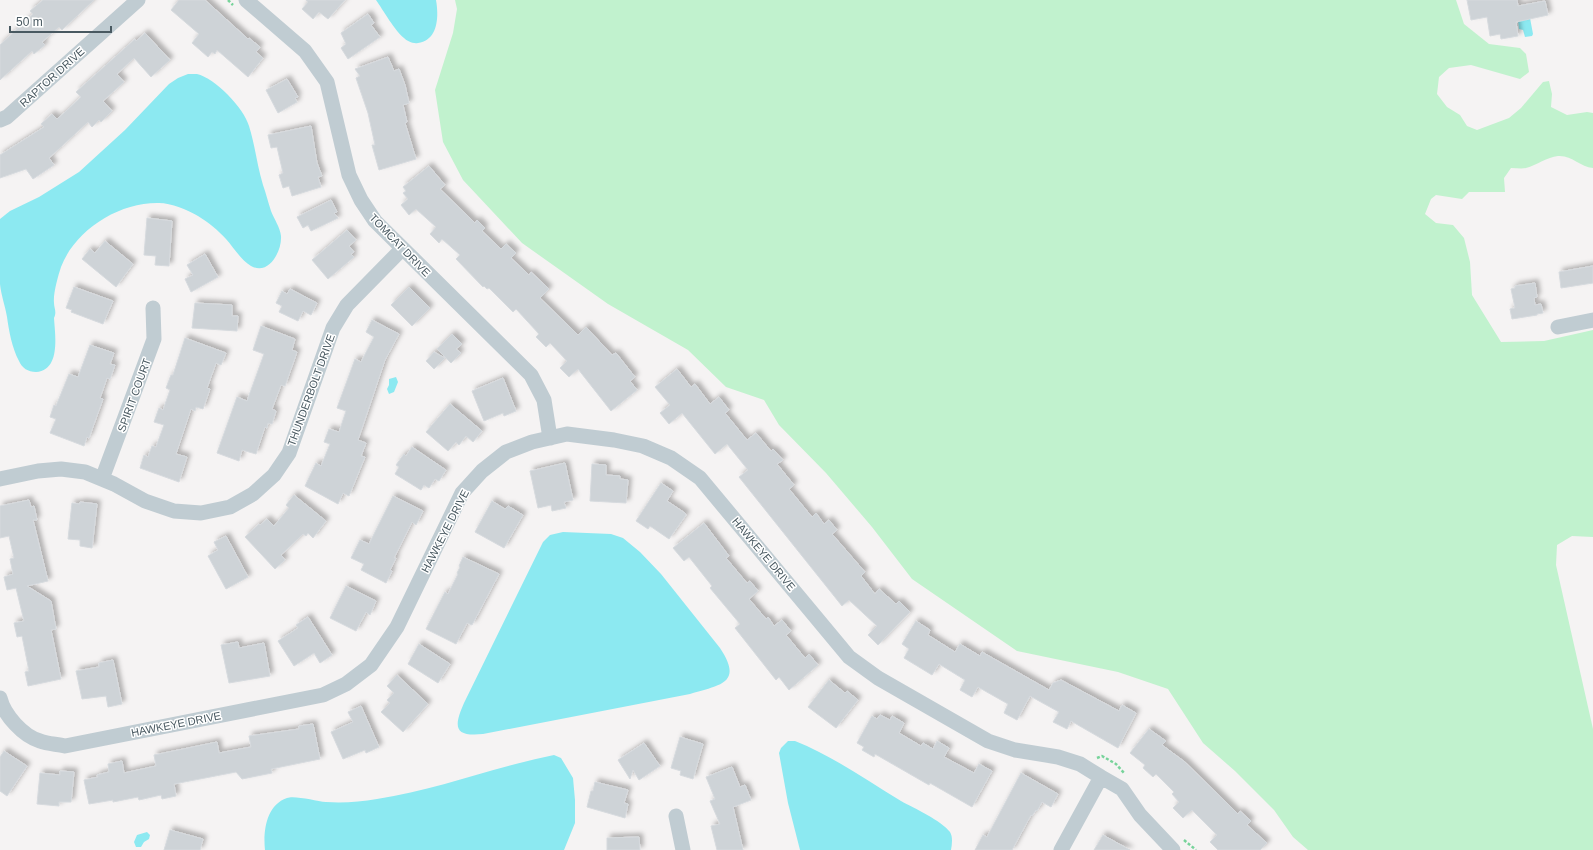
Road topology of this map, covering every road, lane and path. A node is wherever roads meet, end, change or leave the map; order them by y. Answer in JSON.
{"nodes":[{"id":1,"x":138,"y":0,"type":"edge"},
{"id":2,"x":228,"y":0,"type":"edge"},
{"id":3,"x":241,"y":4,"type":"edge"},
{"id":4,"x":0,"y":120,"type":"edge"},
{"id":5,"x":402,"y":249,"type":"junction"},
{"id":6,"x":153,"y":308,"type":"dead end"},
{"id":7,"x":1593,"y":320,"type":"edge"},
{"id":8,"x":1558,"y":327,"type":"dead end"},
{"id":9,"x":550,"y":438,"type":"junction"},
{"id":10,"x":0,"y":479,"type":"edge"},
{"id":11,"x":102,"y":479,"type":"junction"},
{"id":12,"x":0,"y":698,"type":"edge"},
{"id":13,"x":1101,"y":777,"type":"junction"},
{"id":14,"x":676,"y":816,"type":"dead end"},
{"id":15,"x":683,"y":850,"type":"edge"},
{"id":16,"x":1060,"y":850,"type":"edge"},
{"id":17,"x":1173,"y":850,"type":"edge"}],
"edges":[{"from":1,"to":4,"type":"street","name":"RAPTOR DRIVE"},
{"from":2,"to":3,"type":"path"},
{"from":3,"to":5,"type":"street","name":"TOMCAT DRIVE"},
{"from":5,"to":9,"type":"street","name":"TOMCAT DRIVE"},
{"from":5,"to":11,"type":"street","name":"THUNDERBOLT DRIVE"},
{"from":6,"to":11,"type":"street","name":"SPIRIT COURT"},
{"from":7,"to":8,"type":"street"},
{"from":9,"to":12,"type":"street","name":"HAWKEYE DRIVE"},
{"from":9,"to":13,"type":"street","name":"HAWKEYE DRIVE"},
{"from":10,"to":11,"type":"street","name":"THUNDERBOLT DRIVE"},
{"from":13,"to":16,"type":"street"},
{"from":13,"to":17,"type":"street","name":"HAWKEYE DRIVE"},
{"from":14,"to":15,"type":"street"}]}
